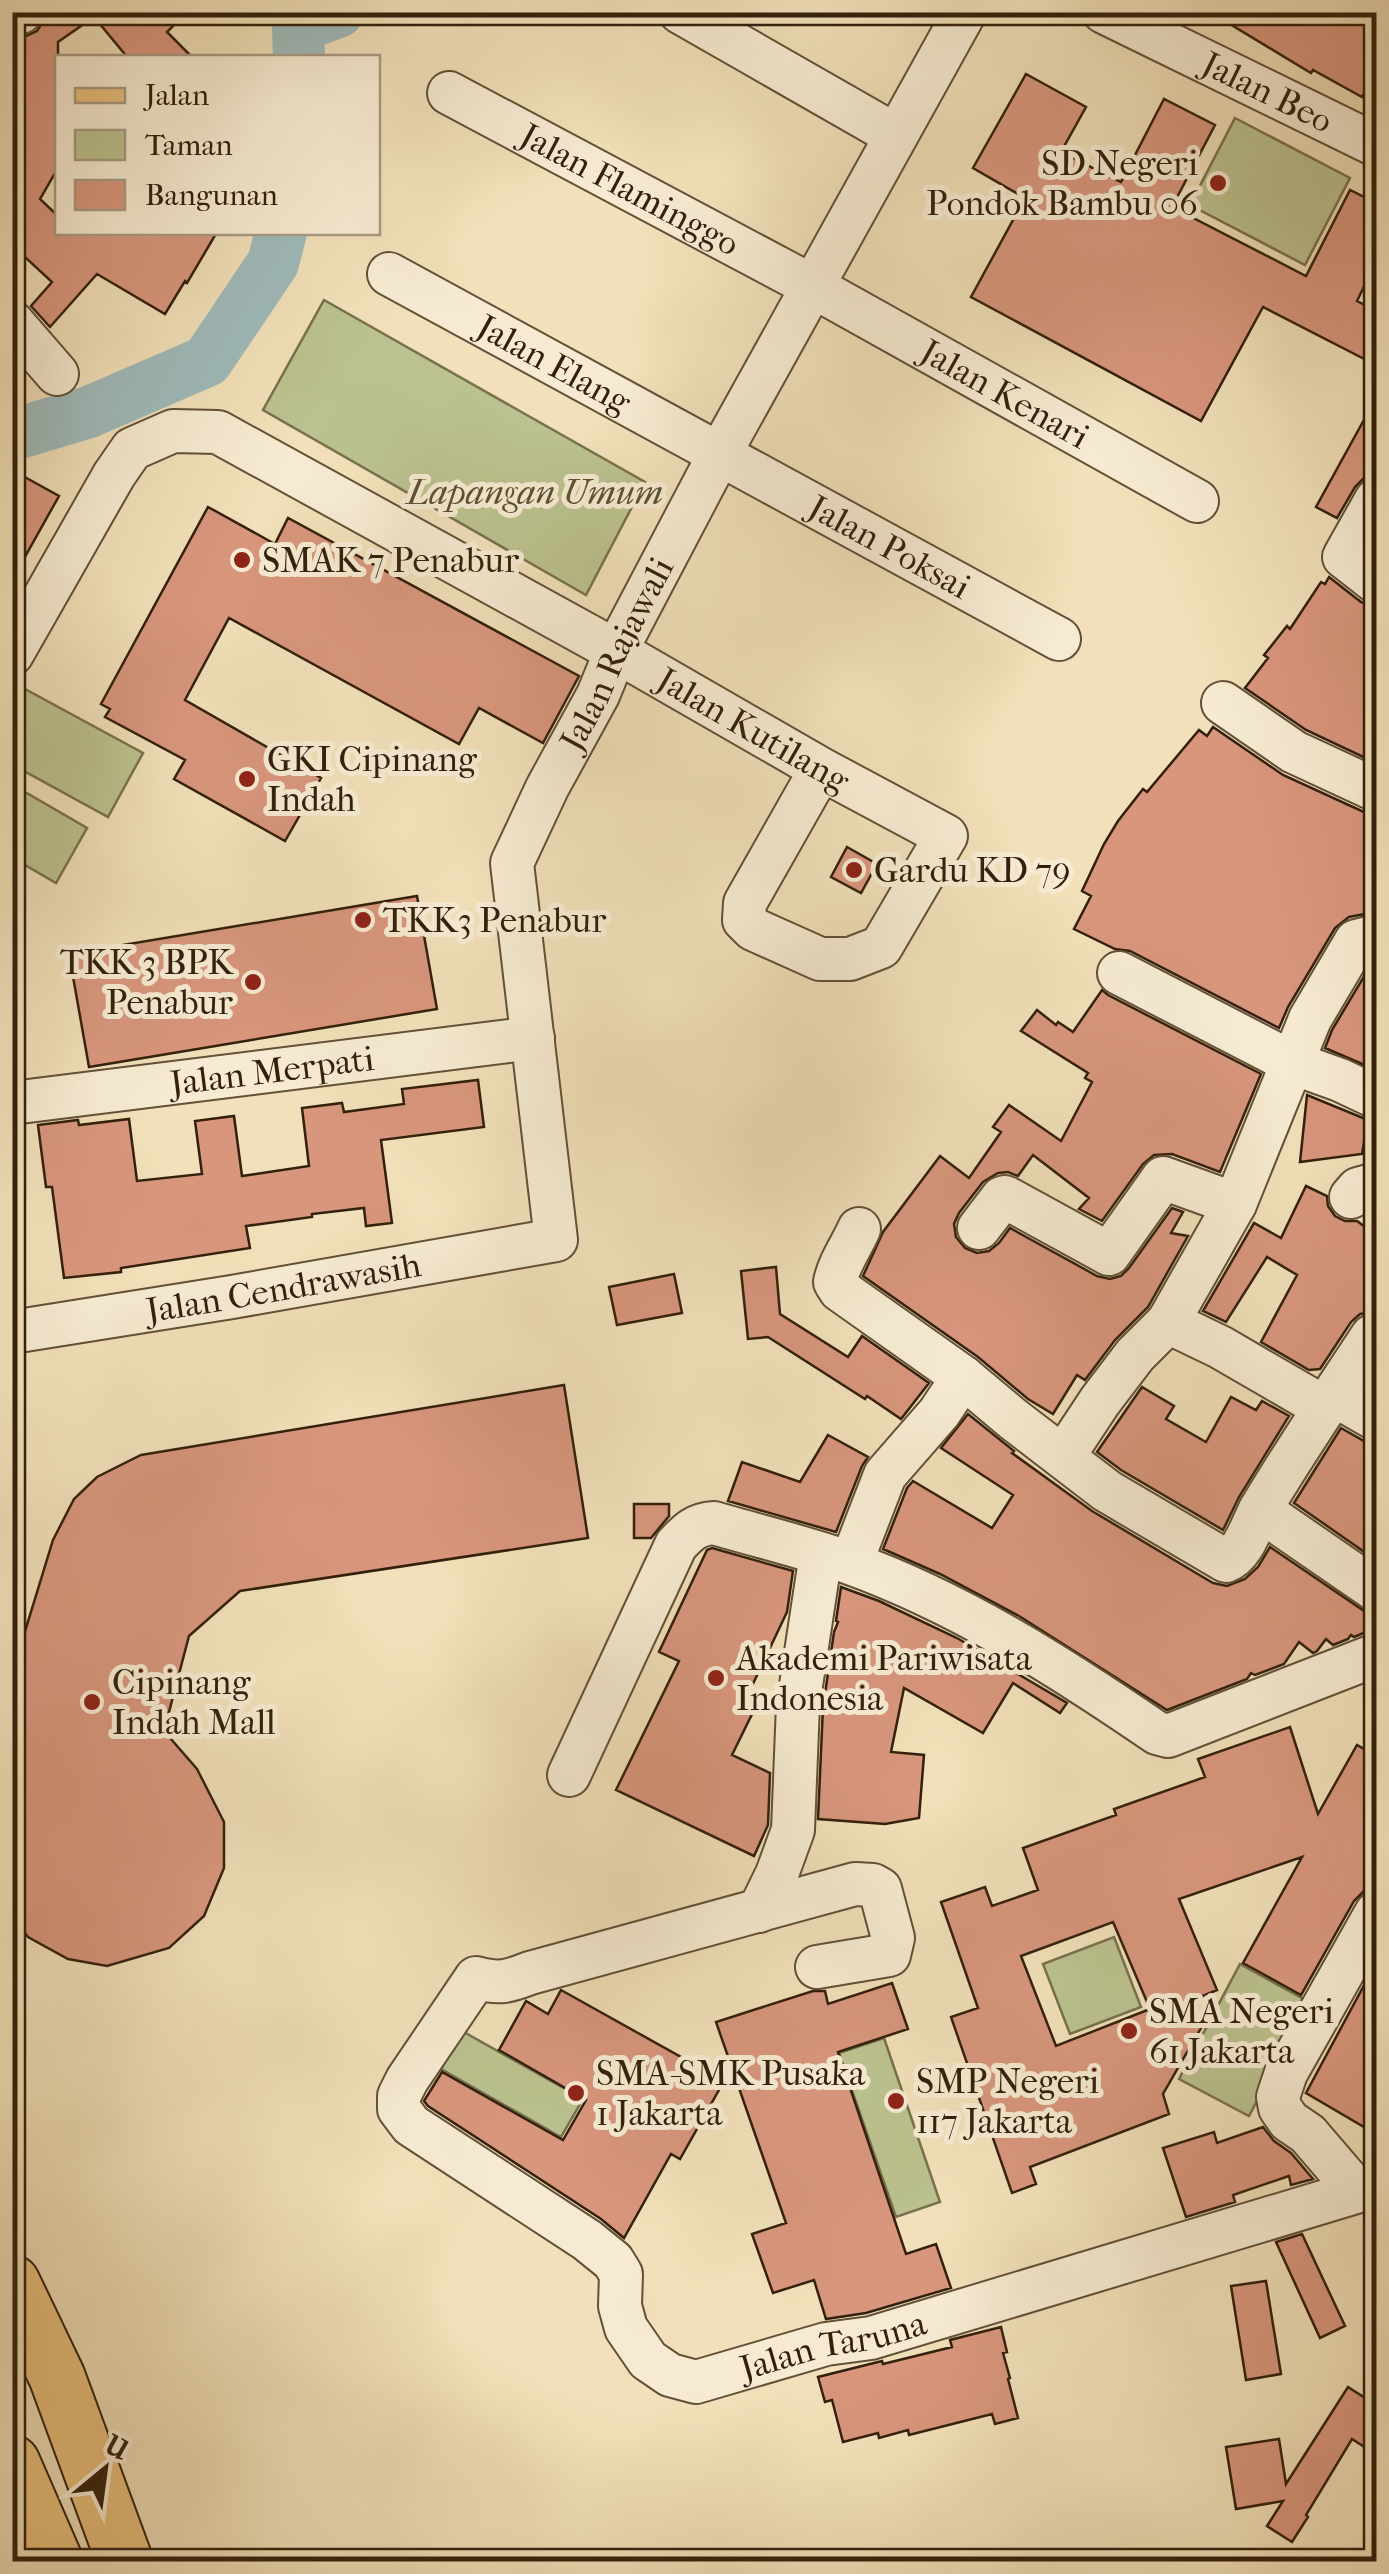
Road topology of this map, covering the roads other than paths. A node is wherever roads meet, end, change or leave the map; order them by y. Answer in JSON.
{"nodes":[{"id":1,"x":21,"y":12,"type":"edge"},
{"id":2,"x":680,"y":12,"type":"edge"},
{"id":3,"x":966,"y":12,"type":"edge"},
{"id":4,"x":1104,"y":12,"type":"edge"},
{"id":5,"x":12,"y":14,"type":"edge"},
{"id":6,"x":449,"y":93,"type":"dead end"},
{"id":7,"x":896,"y":135,"type":"junction"},
{"id":8,"x":1376,"y":144,"type":"edge"},
{"id":9,"x":389,"y":274,"type":"dead end"},
{"id":10,"x":812,"y":286,"type":"junction"},
{"id":11,"x":12,"y":322,"type":"edge"},
{"id":12,"x":57,"y":374,"type":"dead end"},
{"id":13,"x":719,"y":455,"type":"junction"},
{"id":14,"x":1376,"y":500,"type":"edge"},
{"id":15,"x":1197,"y":501,"type":"dead end"},
{"id":16,"x":1360,"y":569,"type":"edge"},
{"id":17,"x":1059,"y":639,"type":"dead end"},
{"id":18,"x":616,"y":651,"type":"junction"},
{"id":19,"x":12,"y":654,"type":"edge"},
{"id":20,"x":1223,"y":703,"type":"dead end"},
{"id":21,"x":821,"y":769,"type":"junction"},
{"id":22,"x":1376,"y":790,"type":"edge"},
{"id":23,"x":1376,"y":936,"type":"edge"},
{"id":24,"x":1118,"y":972,"type":"dead end"},
{"id":25,"x":533,"y":1038,"type":"junction"},
{"id":26,"x":1293,"y":1064,"type":"junction"},
{"id":27,"x":1376,"y":1097,"type":"edge"},
{"id":28,"x":12,"y":1103,"type":"edge"},
{"id":29,"x":1235,"y":1204,"type":"junction"},
{"id":30,"x":979,"y":1228,"type":"dead end"},
{"id":31,"x":858,"y":1229,"type":"dead end"},
{"id":32,"x":556,"y":1240,"type":"joint"},
{"id":33,"x":1168,"y":1322,"type":"junction"},
{"id":34,"x":12,"y":1332,"type":"edge"},
{"id":35,"x":1372,"y":1336,"type":"dead end"},
{"id":36,"x":962,"y":1377,"type":"junction"},
{"id":37,"x":1330,"y":1401,"type":"junction"},
{"id":38,"x":1376,"y":1419,"type":"edge"},
{"id":39,"x":1063,"y":1457,"type":"junction"},
{"id":40,"x":1260,"y":1510,"type":"junction"},
{"id":41,"x":836,"y":1559,"type":"junction"},
{"id":42,"x":1376,"y":1590,"type":"edge"},
{"id":43,"x":1376,"y":1656,"type":"edge"},
{"id":44,"x":569,"y":1775,"type":"dead end"},
{"id":45,"x":759,"y":1911,"type":"junction"},
{"id":46,"x":1376,"y":1913,"type":"edge"},
{"id":47,"x":816,"y":1967,"type":"dead end"},
{"id":48,"x":1366,"y":2188,"type":"edge"},
{"id":49,"x":12,"y":2283,"type":"edge"},
{"id":50,"x":12,"y":2463,"type":"edge"},
{"id":51,"x":55,"y":2562,"type":"edge"},
{"id":52,"x":125,"y":2562,"type":"edge"}],
"edges":[{"from":1,"to":5,"type":"street"},
{"from":2,"to":7,"type":"street"},
{"from":3,"to":7,"type":"street","name":"Jalan Rajawali"},
{"from":4,"to":8,"type":"street","name":"Jalan Beo"},
{"from":6,"to":10,"type":"street","name":"Jalan Flaminggo"},
{"from":7,"to":10,"type":"street","name":"Jalan Rajawali"},
{"from":9,"to":13,"type":"street","name":"Jalan Elang"},
{"from":10,"to":13,"type":"street","name":"Jalan Rajawali"},
{"from":10,"to":15,"type":"street","name":"Jalan Kenari"},
{"from":11,"to":12,"type":"street"},
{"from":13,"to":17,"type":"street","name":"Jalan Poksai"},
{"from":13,"to":18,"type":"street","name":"Jalan Rajawali"},
{"from":14,"to":16,"type":"street"},
{"from":18,"to":19,"type":"street","name":"Jalan Kutilang"},
{"from":18,"to":21,"type":"street","name":"Jalan Kutilang"},
{"from":18,"to":25,"type":"street","name":"Jalan Rajawali"},
{"from":20,"to":22,"type":"street"},
{"from":21,"to":21,"type":"street","name":"Jalan Kutilang"},
{"from":23,"to":26,"type":"street"},
{"from":24,"to":26,"type":"street"},
{"from":25,"to":28,"type":"street","name":"Jalan Merpati"},
{"from":25,"to":32,"type":"street","name":"Jalan Rajawali"},
{"from":26,"to":27,"type":"street"},
{"from":26,"to":29,"type":"street"},
{"from":29,"to":30,"type":"street"},
{"from":29,"to":33,"type":"street"},
{"from":31,"to":36,"type":"street"},
{"from":32,"to":34,"type":"street","name":"Jalan Cendrawasih"},
{"from":33,"to":37,"type":"street"},
{"from":33,"to":39,"type":"street"},
{"from":35,"to":37,"type":"street"},
{"from":36,"to":39,"type":"street"},
{"from":36,"to":41,"type":"street"},
{"from":37,"to":38,"type":"street"},
{"from":37,"to":40,"type":"street"},
{"from":39,"to":40,"type":"street"},
{"from":40,"to":42,"type":"street"},
{"from":41,"to":43,"type":"street"},
{"from":41,"to":44,"type":"street"},
{"from":41,"to":45,"type":"street"},
{"from":45,"to":47,"type":"street"},
{"from":45,"to":48,"type":"street","name":"Jalan Taruna"},
{"from":46,"to":48,"type":"street"},
{"from":49,"to":52,"type":"main road"},
{"from":50,"to":51,"type":"main road"}]}
